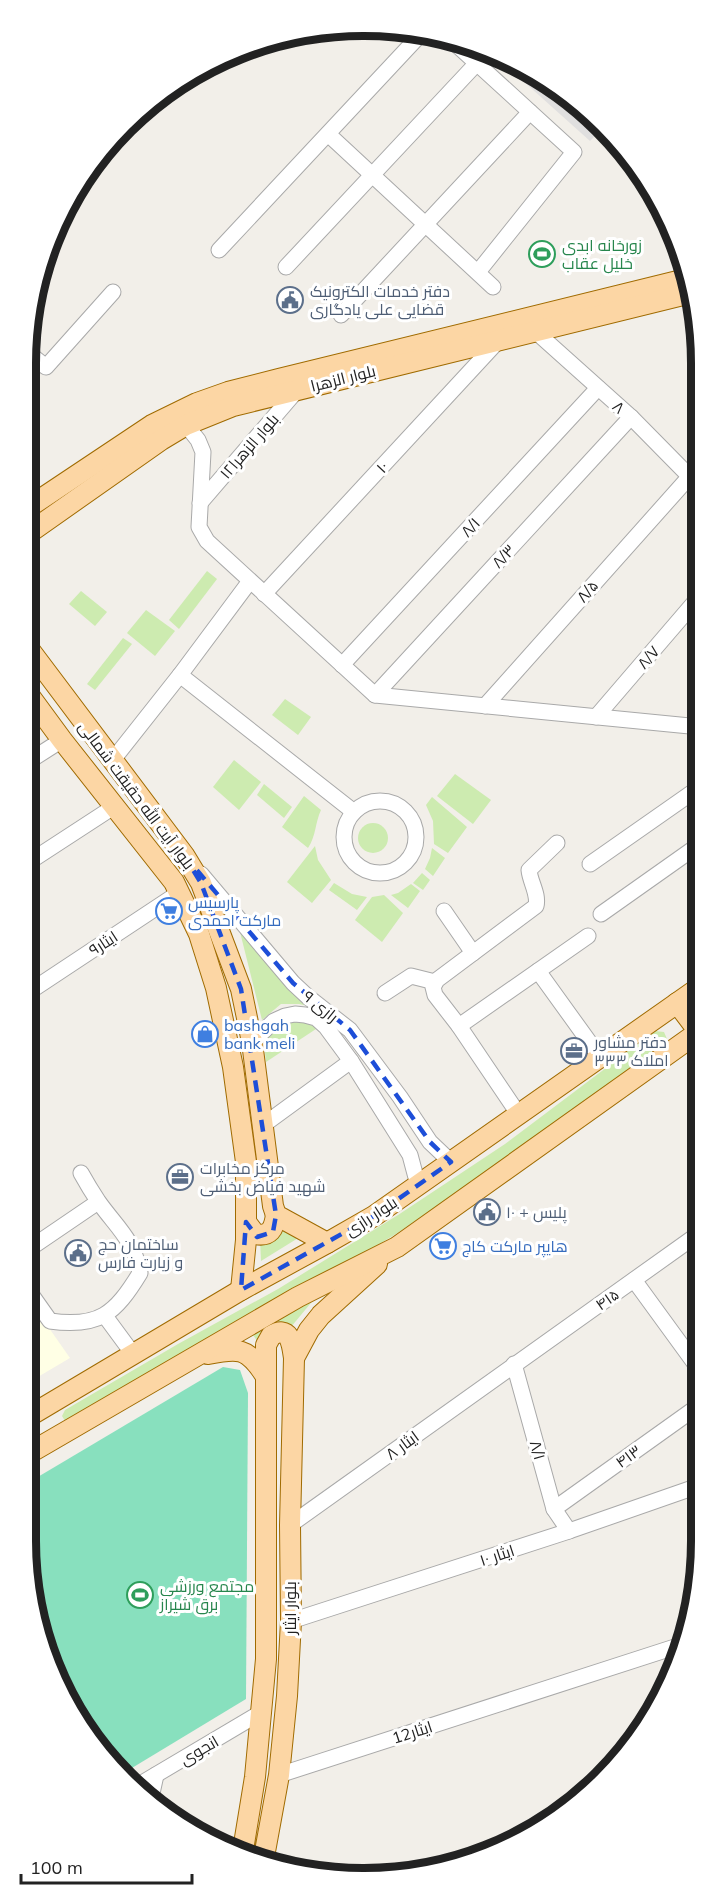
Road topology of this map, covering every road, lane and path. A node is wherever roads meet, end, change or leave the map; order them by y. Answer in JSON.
{"nodes":[{"id":1,"x":415,"y":40,"type":"edge"},
{"id":2,"x":464,"y":52,"type":"edge"},
{"id":3,"x":477,"y":63,"type":"junction"},
{"id":4,"x":530,"y":112,"type":"junction"},
{"id":5,"x":328,"y":134,"type":"junction"},
{"id":6,"x":373,"y":175,"type":"junction"},
{"id":7,"x":425,"y":224,"type":"junction"},
{"id":8,"x":219,"y":250,"type":"dead end"},
{"id":9,"x":286,"y":267,"type":"dead end"},
{"id":10,"x":478,"y":272,"type":"junction"},
{"id":11,"x":680,"y":280,"type":"edge"},
{"id":12,"x":493,"y":287,"type":"dead end"},
{"id":13,"x":113,"y":292,"type":"dead end"},
{"id":14,"x":684,"y":295,"type":"edge"},
{"id":15,"x":340,"y":315,"type":"dead end"},
{"id":16,"x":535,"y":331,"type":"junction"},
{"id":17,"x":500,"y":339,"type":"junction"},
{"id":18,"x":36,"y":359,"type":"edge"},
{"id":19,"x":598,"y":388,"type":"junction"},
{"id":20,"x":298,"y":389,"type":"junction"},
{"id":21,"x":631,"y":417,"type":"junction"},
{"id":22,"x":186,"y":425,"type":"junction"},
{"id":23,"x":691,"y":471,"type":"edge"},
{"id":24,"x":691,"y":481,"type":"edge"},
{"id":25,"x":36,"y":502,"type":"edge"},
{"id":26,"x":200,"y":503,"type":"junction"},
{"id":27,"x":36,"y":528,"type":"edge"},
{"id":28,"x":250,"y":581,"type":"junction"},
{"id":29,"x":264,"y":594,"type":"junction"},
{"id":30,"x":691,"y":606,"type":"edge"},
{"id":31,"x":36,"y":658,"type":"edge"},
{"id":32,"x":342,"y":665,"type":"junction"},
{"id":33,"x":180,"y":675,"type":"junction"},
{"id":34,"x":375,"y":695,"type":"junction"},
{"id":35,"x":36,"y":705,"type":"edge"},
{"id":36,"x":485,"y":706,"type":"junction"},
{"id":37,"x":596,"y":717,"type":"junction"},
{"id":38,"x":691,"y":726,"type":"edge"},
{"id":39,"x":62,"y":740,"type":"junction"},
{"id":40,"x":36,"y":757,"type":"edge"},
{"id":41,"x":112,"y":760,"type":"junction"},
{"id":42,"x":691,"y":798,"type":"edge"},
{"id":43,"x":115,"y":806,"type":"junction"},
{"id":44,"x":354,"y":812,"type":"junction"},
{"id":45,"x":557,"y":843,"type":"dead end"},
{"id":46,"x":691,"y":850,"type":"edge"},
{"id":47,"x":184,"y":855,"type":"junction"},
{"id":48,"x":36,"y":857,"type":"edge"},
{"id":49,"x":590,"y":864,"type":"dead end"},
{"id":50,"x":180,"y":892,"type":"junction"},
{"id":51,"x":444,"y":911,"type":"dead end"},
{"id":52,"x":601,"y":914,"type":"dead end"},
{"id":53,"x":588,"y":936,"type":"dead end"},
{"id":54,"x":473,"y":953,"type":"junction"},
{"id":55,"x":538,"y":971,"type":"junction"},
{"id":56,"x":435,"y":982,"type":"junction"},
{"id":57,"x":36,"y":987,"type":"edge"},
{"id":58,"x":385,"y":993,"type":"dead end"},
{"id":59,"x":691,"y":993,"type":"edge"},
{"id":60,"x":677,"y":1003,"type":"junction"},
{"id":61,"x":329,"y":1021,"type":"junction"},
{"id":62,"x":691,"y":1021,"type":"edge"},
{"id":63,"x":459,"y":1026,"type":"junction"},
{"id":64,"x":691,"y":1038,"type":"edge"},
{"id":65,"x":252,"y":1042,"type":"junction"},
{"id":66,"x":600,"y":1058,"type":"junction"},
{"id":67,"x":351,"y":1061,"type":"junction"},
{"id":68,"x":519,"y":1115,"type":"junction"},
{"id":69,"x":262,"y":1126,"type":"junction"},
{"id":70,"x":430,"y":1142,"type":"junction"},
{"id":71,"x":410,"y":1155,"type":"junction"},
{"id":72,"x":451,"y":1162,"type":"junction"},
{"id":73,"x":81,"y":1173,"type":"dead end"},
{"id":74,"x":418,"y":1185,"type":"junction"},
{"id":75,"x":98,"y":1202,"type":"junction"},
{"id":76,"x":276,"y":1215,"type":"junction"},
{"id":77,"x":246,"y":1222,"type":"junction"},
{"id":78,"x":691,"y":1239,"type":"edge"},
{"id":79,"x":327,"y":1243,"type":"junction"},
{"id":80,"x":36,"y":1244,"type":"edge"},
{"id":81,"x":397,"y":1246,"type":"junction"},
{"id":82,"x":634,"y":1280,"type":"junction"},
{"id":83,"x":241,"y":1290,"type":"junction"},
{"id":84,"x":36,"y":1301,"type":"edge"},
{"id":85,"x":105,"y":1316,"type":"junction"},
{"id":86,"x":133,"y":1354,"type":"junction"},
{"id":87,"x":193,"y":1356,"type":"junction"},
{"id":88,"x":294,"y":1358,"type":"junction"},
{"id":89,"x":691,"y":1358,"type":"edge"},
{"id":90,"x":514,"y":1364,"type":"junction"},
{"id":91,"x":265,"y":1374,"type":"junction"},
{"id":92,"x":691,"y":1411,"type":"edge"},
{"id":93,"x":36,"y":1412,"type":"edge"},
{"id":94,"x":36,"y":1418,"type":"edge"},
{"id":95,"x":56,"y":1436,"type":"junction"},
{"id":96,"x":36,"y":1449,"type":"edge"},
{"id":97,"x":691,"y":1488,"type":"edge"},
{"id":98,"x":554,"y":1509,"type":"junction"},
{"id":99,"x":290,"y":1525,"type":"junction"},
{"id":100,"x":569,"y":1531,"type":"junction"},
{"id":101,"x":291,"y":1622,"type":"junction"},
{"id":102,"x":673,"y":1647,"type":"edge"},
{"id":103,"x":260,"y":1713,"type":"junction"},
{"id":104,"x":156,"y":1775,"type":"junction"},
{"id":105,"x":279,"y":1775,"type":"junction"},
{"id":106,"x":143,"y":1783,"type":"edge"},
{"id":107,"x":153,"y":1791,"type":"edge"},
{"id":108,"x":244,"y":1845,"type":"edge"},
{"id":109,"x":265,"y":1853,"type":"edge"}],
"edges":[{"from":1,"to":5,"type":"street"},
{"from":2,"to":3,"type":"street"},
{"from":3,"to":4,"type":"street"},
{"from":3,"to":6,"type":"street"},
{"from":4,"to":7,"type":"street"},
{"from":4,"to":10,"type":"street"},
{"from":5,"to":6,"type":"street"},
{"from":5,"to":8,"type":"street"},
{"from":6,"to":7,"type":"street"},
{"from":6,"to":9,"type":"street"},
{"from":7,"to":10,"type":"street"},
{"from":7,"to":15,"type":"street"},
{"from":10,"to":12,"type":"street"},
{"from":11,"to":25,"type":"main road","name":"بلوار الزهرا"},
{"from":13,"to":18,"type":"street"},
{"from":14,"to":16,"type":"main road","name":"بلوار الزهرا"},
{"from":16,"to":17,"type":"main road","name":"بلوار الزهرا"},
{"from":16,"to":19,"type":"street","name":"۸"},
{"from":17,"to":20,"type":"main road","name":"بلوار الزهرا"},
{"from":17,"to":29,"type":"street","name":"۱۰"},
{"from":19,"to":21,"type":"street","name":"۸"},
{"from":19,"to":32,"type":"street","name":"۸/۱"},
{"from":20,"to":22,"type":"main road","name":"بلوار الزهرا"},
{"from":20,"to":26,"type":"street","name":"بلوار الزهرا۱۲"},
{"from":21,"to":23,"type":"street","name":"۸"},
{"from":21,"to":34,"type":"street","name":"۸/۳"},
{"from":22,"to":26,"type":"street"},
{"from":22,"to":27,"type":"main road","name":"بلوار الزهرا"},
{"from":24,"to":36,"type":"street","name":"۸/۵"},
{"from":26,"to":28,"type":"street"},
{"from":28,"to":29,"type":"street"},
{"from":28,"to":33,"type":"street"},
{"from":29,"to":32,"type":"street"},
{"from":30,"to":37,"type":"street","name":"۸/۷"},
{"from":31,"to":41,"type":"main road","name":"بلوار آیت الله حقیقت شمالی"},
{"from":32,"to":34,"type":"street"},
{"from":33,"to":41,"type":"street"},
{"from":33,"to":44,"type":"street"},
{"from":34,"to":36,"type":"street"},
{"from":35,"to":39,"type":"main road","name":"بلوار آیت الله حقیقت شمالی"},
{"from":36,"to":37,"type":"street"},
{"from":37,"to":38,"type":"street"},
{"from":39,"to":40,"type":"street"},
{"from":39,"to":43,"type":"main road","name":"بلوار آیت الله حقیقت شمالی"},
{"from":41,"to":47,"type":"main road","name":"بلوار آیت الله حقیقت شمالی"},
{"from":42,"to":49,"type":"street"},
{"from":43,"to":48,"type":"street"},
{"from":43,"to":50,"type":"main road","name":"بلوار آیت الله حقیقت شمالی"},
{"from":44,"to":44,"type":"street"},
{"from":45,"to":54,"type":"street"},
{"from":46,"to":52,"type":"street"},
{"from":47,"to":61,"type":"street","name":"رازی ۹"},
{"from":47,"to":65,"type":"main road","name":"بلوار آیت الله حقیقت شمالی"},
{"from":50,"to":57,"type":"street","name":"ایثار۹"},
{"from":50,"to":77,"type":"main road","name":"بلوار آیت الله حقیقت شمالی"},
{"from":51,"to":54,"type":"street"},
{"from":53,"to":55,"type":"street"},
{"from":54,"to":56,"type":"street"},
{"from":55,"to":63,"type":"street"},
{"from":55,"to":66,"type":"street"},
{"from":56,"to":58,"type":"street"},
{"from":56,"to":63,"type":"street"},
{"from":59,"to":60,"type":"main road","name":"بلوار رازی"},
{"from":60,"to":62,"type":"main road"},
{"from":60,"to":66,"type":"main road","name":"بلوار رازی"},
{"from":61,"to":65,"type":"street","name":"رازی ۹"},
{"from":61,"to":67,"type":"street","name":"رازی ۹"},
{"from":61,"to":70,"type":"street","name":"رازی ۹"},
{"from":63,"to":68,"type":"street"},
{"from":64,"to":81,"type":"main road"},
{"from":65,"to":69,"type":"main road","name":"بلوار آیت الله حقیقت شمالی"},
{"from":66,"to":68,"type":"main road","name":"بلوار رازی"},
{"from":67,"to":69,"type":"street"},
{"from":67,"to":71,"type":"street","name":"رازی ۹"},
{"from":68,"to":72,"type":"main road","name":"بلوار رازی"},
{"from":69,"to":76,"type":"main road","name":"بلوار آیت الله حقیقت شمالی"},
{"from":70,"to":71,"type":"street"},
{"from":70,"to":72,"type":"street","name":"رازی ۹"},
{"from":71,"to":74,"type":"street","name":"رازی ۹"},
{"from":72,"to":74,"type":"main road","name":"بلوار رازی"},
{"from":73,"to":75,"type":"street"},
{"from":74,"to":79,"type":"main road","name":"بلوار رازی"},
{"from":75,"to":80,"type":"street"},
{"from":75,"to":85,"type":"street"},
{"from":76,"to":77,"type":"main road"},
{"from":76,"to":79,"type":"main road"},
{"from":77,"to":83,"type":"main road","name":"بلوار آیت الله حقیقت شمالی"},
{"from":78,"to":82,"type":"street","name":"۴۱۵"},
{"from":79,"to":83,"type":"main road","name":"بلوار رازی"},
{"from":81,"to":87,"type":"main road"},
{"from":81,"to":88,"type":"main road"},
{"from":82,"to":89,"type":"street"},
{"from":82,"to":90,"type":"street","name":"۴۱۵"},
{"from":83,"to":86,"type":"main road","name":"بلوار رازی"},
{"from":84,"to":85,"type":"street"},
{"from":85,"to":86,"type":"street"},
{"from":86,"to":93,"type":"main road","name":"بلوار رازی"},
{"from":87,"to":91,"type":"main road"},
{"from":87,"to":95,"type":"main road"},
{"from":88,"to":91,"type":"main road","name":"بلوار ایثار"},
{"from":88,"to":99,"type":"main road","name":"بلوار ایثار"},
{"from":90,"to":98,"type":"street","name":"۸/۱"},
{"from":90,"to":99,"type":"street","name":"ایثار ۸"},
{"from":91,"to":103,"type":"main road","name":"بلوار ایثار"},
{"from":92,"to":98,"type":"street","name":"۴۱۳"},
{"from":94,"to":95,"type":"main road"},
{"from":95,"to":96,"type":"main road"},
{"from":97,"to":100,"type":"street","name":"ایثار ۱۰"},
{"from":98,"to":100,"type":"street","name":"۸/۱"},
{"from":99,"to":101,"type":"main road","name":"بلوار ایثار"},
{"from":100,"to":101,"type":"street","name":"ایثار ۱۰"},
{"from":101,"to":105,"type":"main road","name":"بلوار ایثار"},
{"from":102,"to":105,"type":"street","name":"ایثار12"},
{"from":103,"to":104,"type":"street","name":"انجوی"},
{"from":103,"to":108,"type":"main road","name":"بلوار ایثار"},
{"from":104,"to":106,"type":"street","name":"انجوی"},
{"from":104,"to":107,"type":"street"},
{"from":105,"to":109,"type":"main road","name":"بلوار ایثار"}]}
